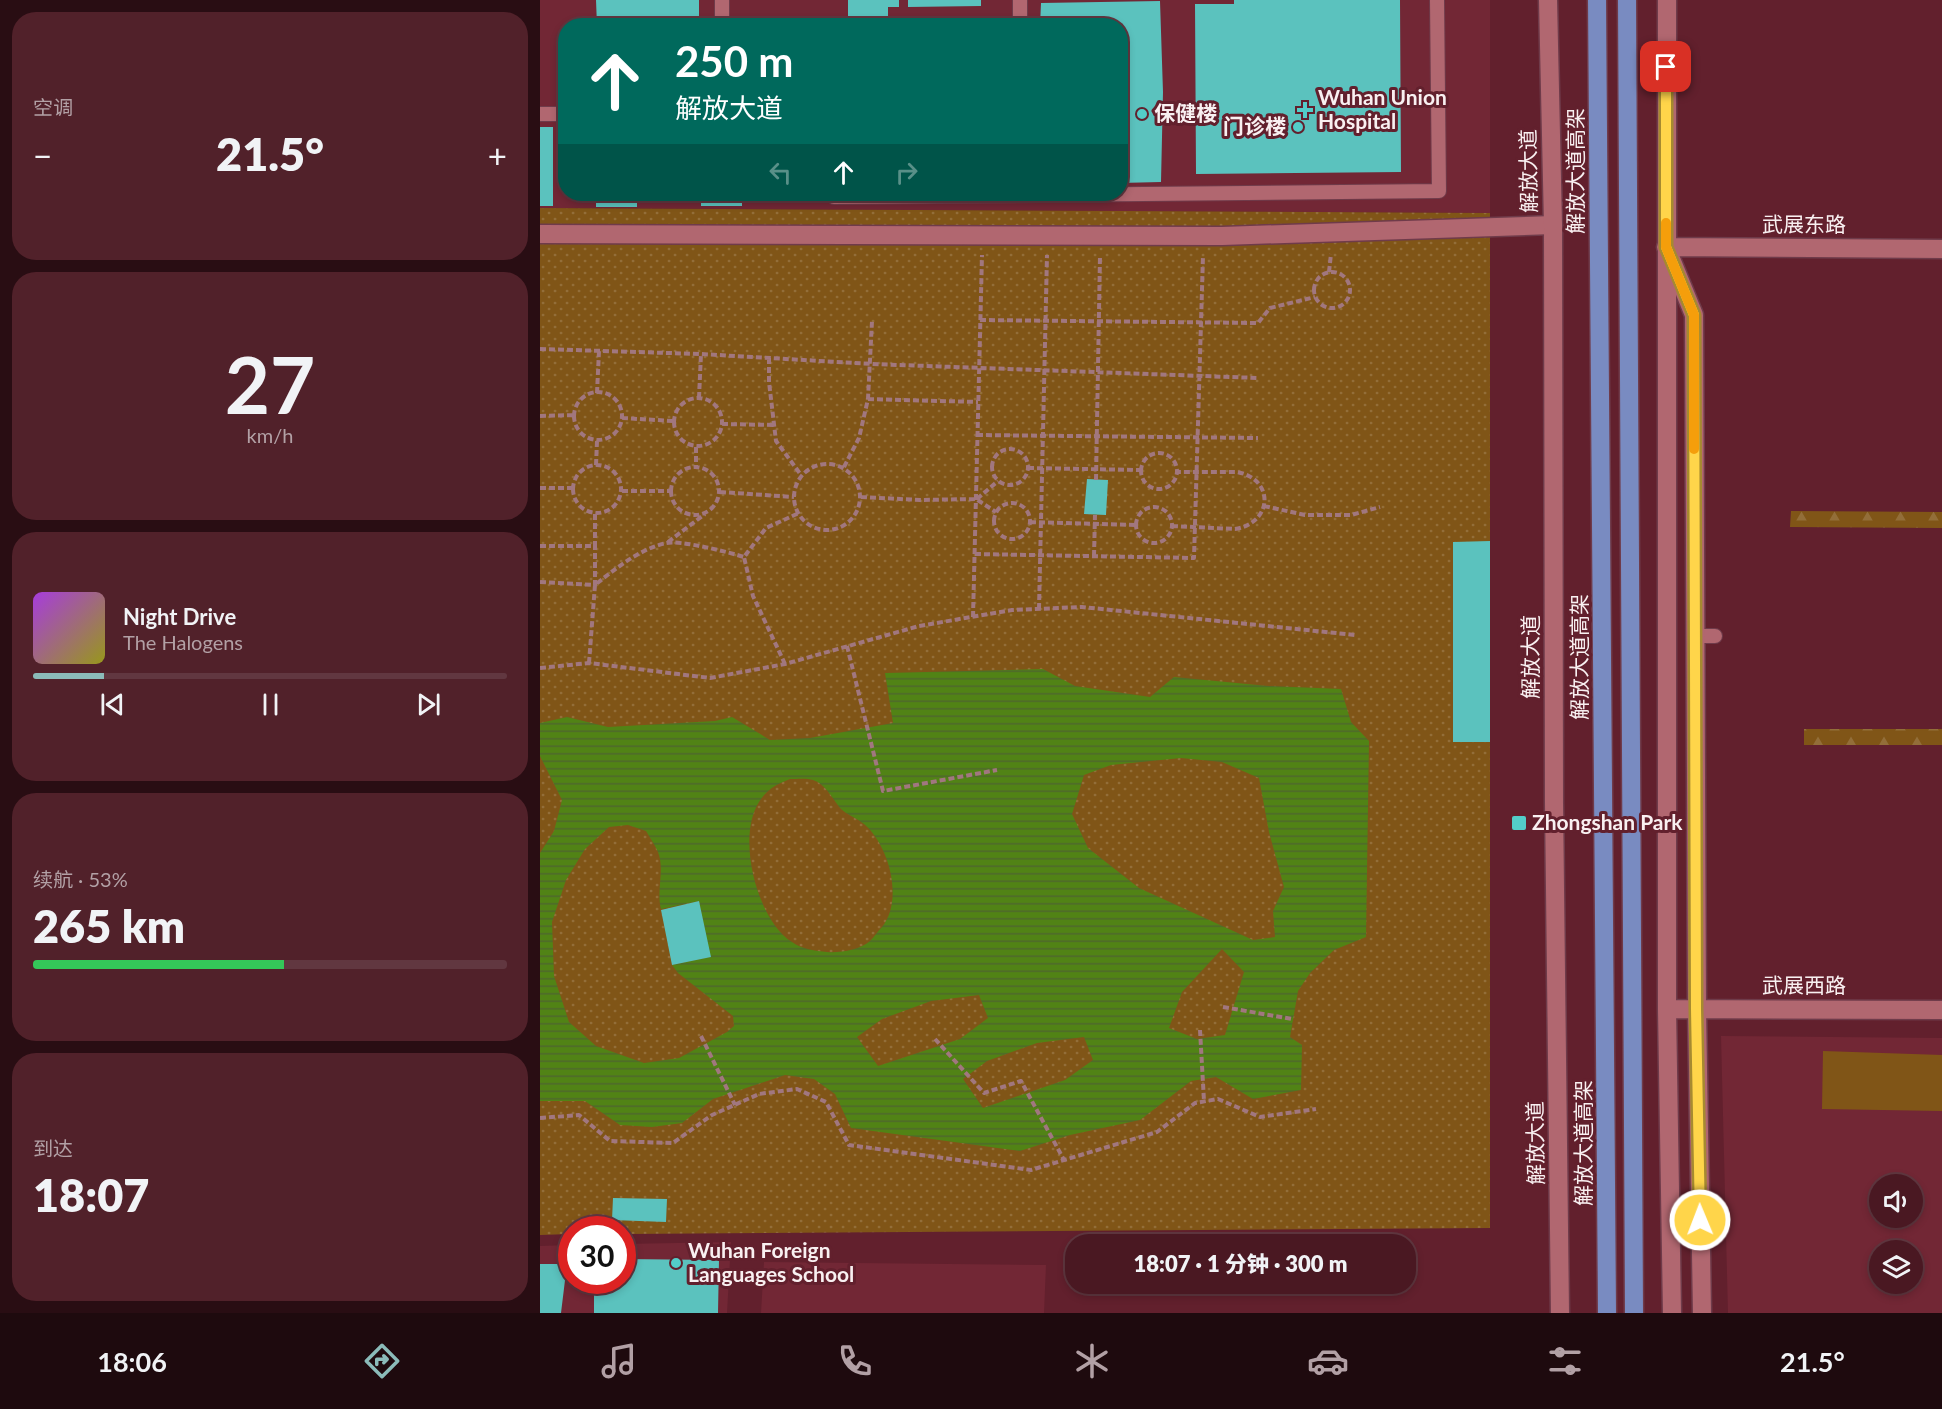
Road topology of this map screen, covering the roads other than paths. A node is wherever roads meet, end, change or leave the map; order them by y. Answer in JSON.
{"nodes":[{"id":1,"x":722,"y":0,"type":"edge"},
{"id":2,"x":1020,"y":0,"type":"edge"},
{"id":3,"x":1437,"y":0,"type":"edge"},
{"id":4,"x":1548,"y":0,"type":"edge"},
{"id":5,"x":1598,"y":0,"type":"edge"},
{"id":6,"x":1627,"y":0,"type":"edge"},
{"id":7,"x":1666,"y":0,"type":"edge"},
{"id":8,"x":722,"y":18,"type":"edge"},
{"id":9,"x":1020,"y":18,"type":"edge"},
{"id":10,"x":540,"y":114,"type":"edge"},
{"id":11,"x":558,"y":114,"type":"edge"},
{"id":12,"x":1128,"y":193,"type":"edge"},
{"id":13,"x":1553,"y":225,"type":"junction"},
{"id":14,"x":540,"y":234,"type":"edge"},
{"id":15,"x":1666,"y":247,"type":"junction"},
{"id":16,"x":1942,"y":249,"type":"edge"},
{"id":17,"x":1695,"y":636,"type":"junction"},
{"id":18,"x":1716,"y":636,"type":"dead end"},
{"id":19,"x":1667,"y":1009,"type":"junction"},
{"id":20,"x":1696,"y":1009,"type":"junction"},
{"id":21,"x":1942,"y":1010,"type":"edge"},
{"id":22,"x":1560,"y":1313,"type":"edge"},
{"id":23,"x":1607,"y":1313,"type":"edge"},
{"id":24,"x":1634,"y":1313,"type":"edge"},
{"id":25,"x":1672,"y":1313,"type":"edge"},
{"id":26,"x":1702,"y":1313,"type":"edge"}],
"edges":[{"from":1,"to":8,"type":"lane"},
{"from":2,"to":9,"type":"lane"},
{"from":3,"to":12,"type":"lane"},
{"from":4,"to":13,"type":"street","name":"解放大道"},
{"from":5,"to":23,"type":"main road","name":"解放大道高架"},
{"from":6,"to":24,"type":"main road"},
{"from":7,"to":15,"type":"street"},
{"from":10,"to":11,"type":"lane"},
{"from":13,"to":14,"type":"street"},
{"from":13,"to":22,"type":"street","name":"解放大道"},
{"from":15,"to":16,"type":"street","name":"武展东路"},
{"from":15,"to":17,"type":"street"},
{"from":15,"to":19,"type":"street"},
{"from":17,"to":18,"type":"lane"},
{"from":17,"to":20,"type":"street"},
{"from":19,"to":20,"type":"street","name":"武展西路"},
{"from":19,"to":25,"type":"street"},
{"from":20,"to":21,"type":"street","name":"武展西路"},
{"from":20,"to":26,"type":"street"}]}
